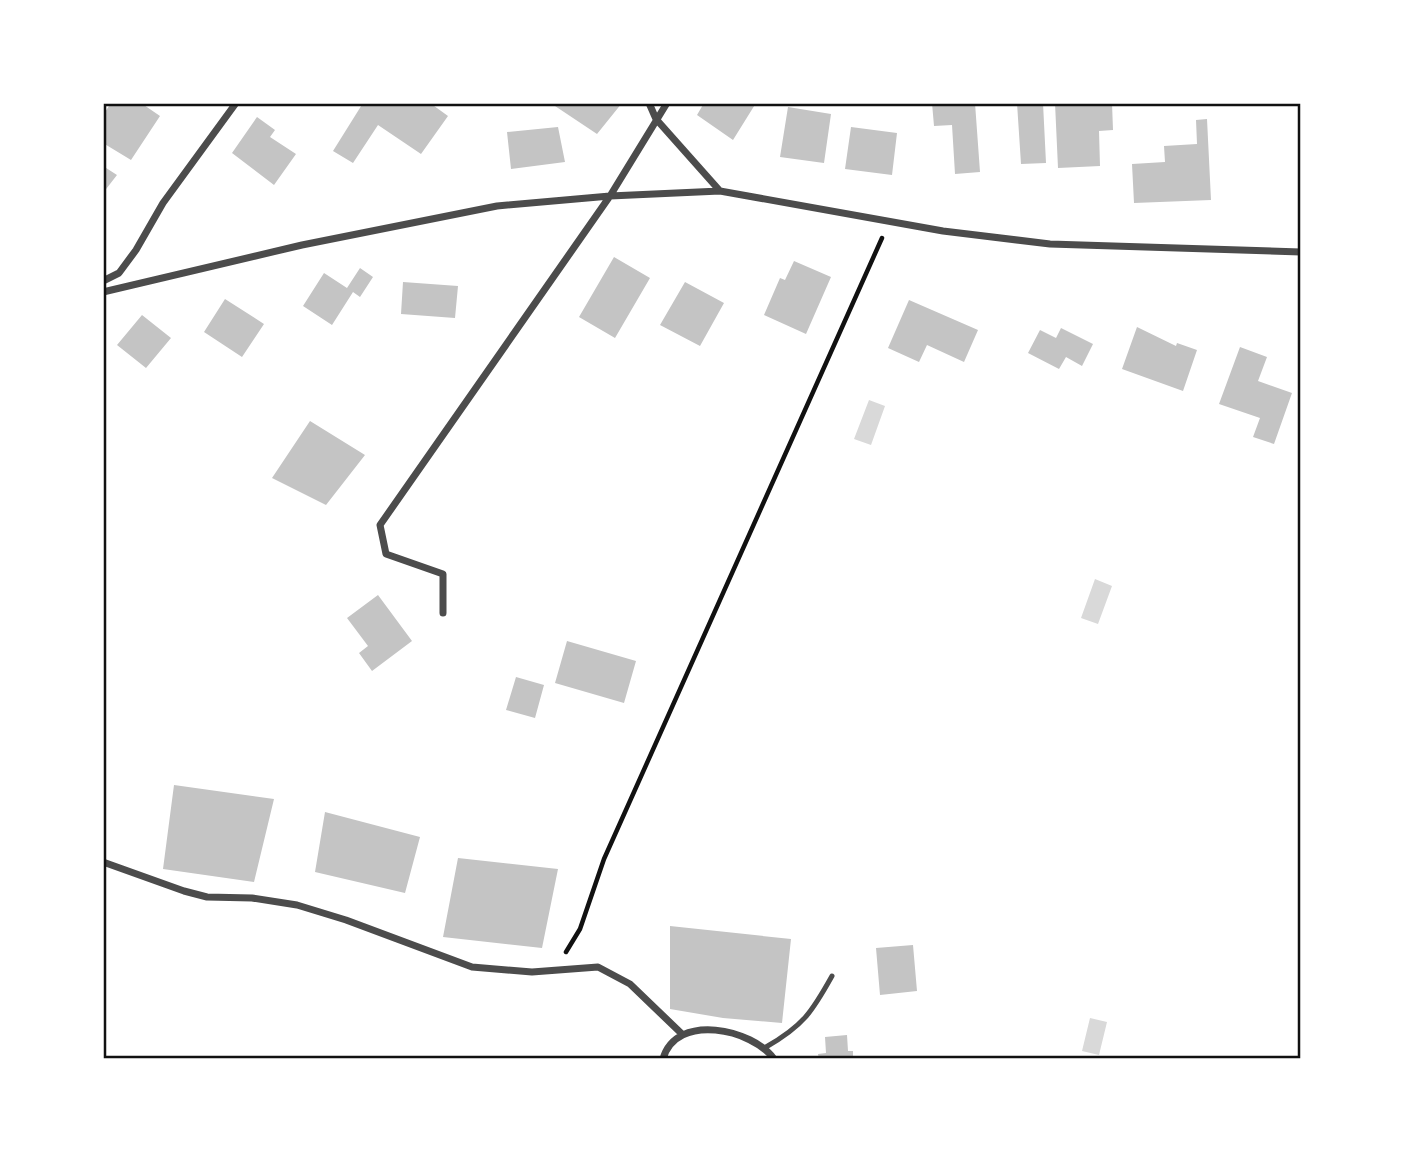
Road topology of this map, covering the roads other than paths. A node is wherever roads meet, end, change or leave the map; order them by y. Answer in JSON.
{"nodes":[{"id":1,"x":236,"y":103,"type":"edge"},
{"id":2,"x":649,"y":103,"type":"edge"},
{"id":3,"x":667,"y":103,"type":"edge"},
{"id":4,"x":656,"y":119,"type":"junction"},
{"id":5,"x":720,"y":191,"type":"junction"},
{"id":6,"x":610,"y":196,"type":"junction"},
{"id":7,"x":1301,"y":252,"type":"edge"},
{"id":8,"x":103,"y":281,"type":"edge"},
{"id":9,"x":103,"y":292,"type":"edge"},
{"id":10,"x":443,"y":613,"type":"dead end"},
{"id":11,"x":103,"y":862,"type":"edge"},
{"id":12,"x":832,"y":975,"type":"dead end"},
{"id":13,"x":682,"y":1034,"type":"junction"},
{"id":14,"x":766,"y":1047,"type":"junction"},
{"id":15,"x":663,"y":1059,"type":"edge"},
{"id":16,"x":774,"y":1059,"type":"edge"}],
"edges":[{"from":1,"to":8,"type":"street"},
{"from":2,"to":4,"type":"street"},
{"from":3,"to":4,"type":"street"},
{"from":4,"to":5,"type":"street"},
{"from":4,"to":6,"type":"street"},
{"from":5,"to":6,"type":"street"},
{"from":5,"to":7,"type":"street"},
{"from":6,"to":9,"type":"street"},
{"from":6,"to":10,"type":"street"},
{"from":11,"to":13,"type":"street"},
{"from":12,"to":14,"type":"lane"},
{"from":13,"to":14,"type":"street"},
{"from":13,"to":15,"type":"street"},
{"from":14,"to":16,"type":"street"}]}
